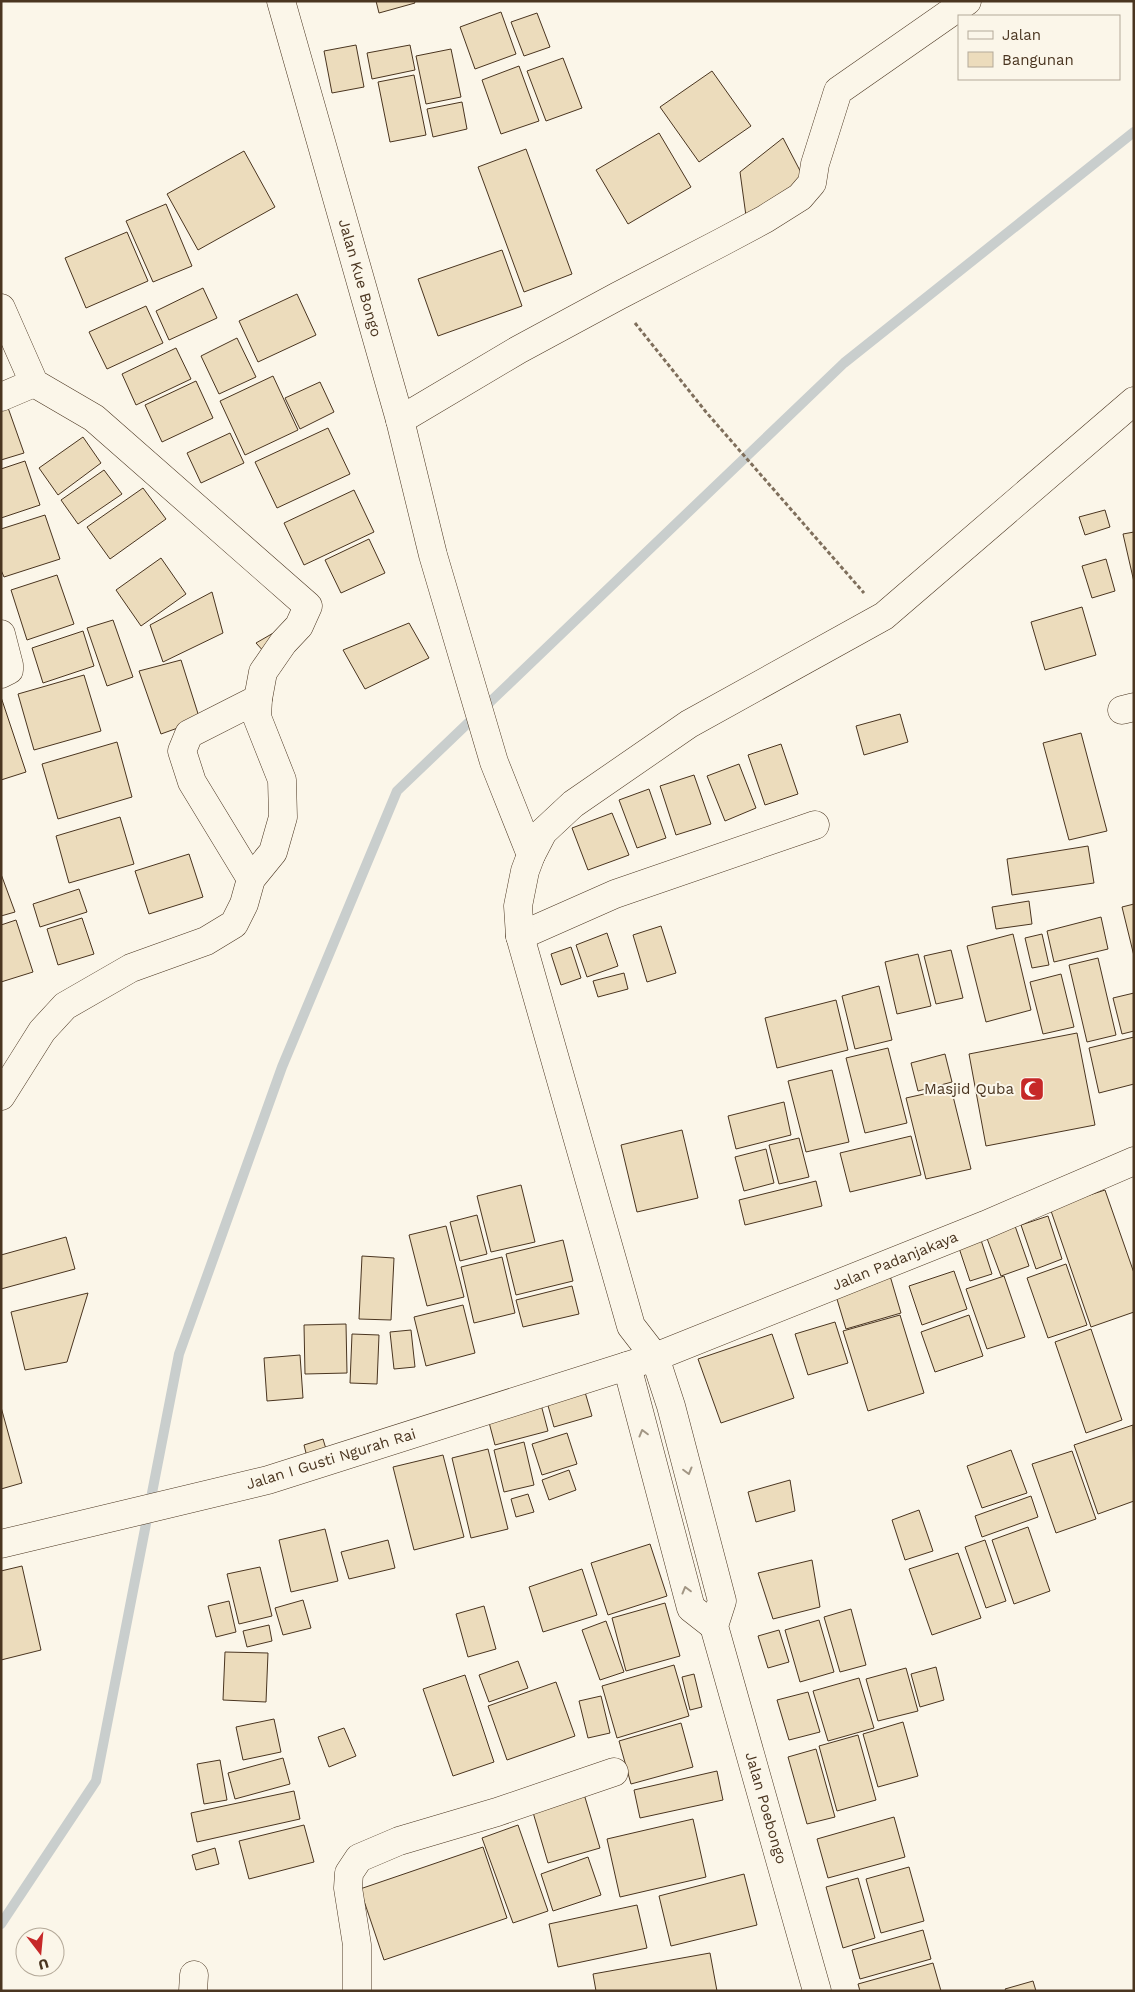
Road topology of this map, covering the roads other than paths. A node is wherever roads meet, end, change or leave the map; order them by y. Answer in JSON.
{"nodes":[{"id":1,"x":282,"y":1,"type":"edge"},
{"id":2,"x":967,"y":1,"type":"edge"},
{"id":3,"x":1,"y":308,"type":"edge"},
{"id":4,"x":34,"y":383,"type":"junction"},
{"id":5,"x":1,"y":397,"type":"edge"},
{"id":6,"x":1134,"y":401,"type":"edge"},
{"id":7,"x":400,"y":420,"type":"junction"},
{"id":8,"x":1,"y":634,"type":"edge"},
{"id":9,"x":1,"y":674,"type":"edge"},
{"id":10,"x":258,"y":699,"type":"junction"},
{"id":11,"x":815,"y":825,"type":"dead end"},
{"id":12,"x":531,"y":855,"type":"junction"},
{"id":13,"x":251,"y":879,"type":"junction"},
{"id":14,"x":520,"y":936,"type":"junction"},
{"id":15,"x":1,"y":1096,"type":"edge"},
{"id":16,"x":1134,"y":1160,"type":"edge"},
{"id":17,"x":631,"y":1326,"type":"junction"},
{"id":18,"x":655,"y":1357,"type":"junction"},
{"id":19,"x":626,"y":1366,"type":"junction"},
{"id":20,"x":1,"y":1544,"type":"edge"},
{"id":21,"x":714,"y":1626,"type":"junction"},
{"id":22,"x":614,"y":1772,"type":"dead end"},
{"id":23,"x":357,"y":1991,"type":"edge"},
{"id":24,"x":817,"y":1991,"type":"edge"}],
"edges":[{"from":1,"to":7,"type":"street","name":"Jalan Kue Bongo"},
{"from":2,"to":7,"type":"street"},
{"from":3,"to":4,"type":"street"},
{"from":4,"to":5,"type":"street"},
{"from":4,"to":10,"type":"street"},
{"from":6,"to":12,"type":"street"},
{"from":7,"to":12,"type":"street","name":"Jalan Kue Bongo"},
{"from":8,"to":9,"type":"street"},
{"from":10,"to":13,"type":"street"},
{"from":10,"to":13,"type":"street"},
{"from":11,"to":14,"type":"street"},
{"from":12,"to":14,"type":"street"},
{"from":13,"to":15,"type":"street"},
{"from":14,"to":17,"type":"street"},
{"from":16,"to":18,"type":"street","name":"Jalan Padanjakaya"},
{"from":17,"to":18,"type":"street"},
{"from":17,"to":19,"type":"street"},
{"from":18,"to":19,"type":"street","name":"Jalan I Gusti Ngurah Rai"},
{"from":18,"to":21,"type":"street","one_way":true},
{"from":19,"to":20,"type":"street","name":"Jalan I Gusti Ngurah Rai"},
{"from":21,"to":19,"type":"street","one_way":true},
{"from":21,"to":24,"type":"street","name":"Jalan Poebongo"},
{"from":22,"to":23,"type":"street"}]}
